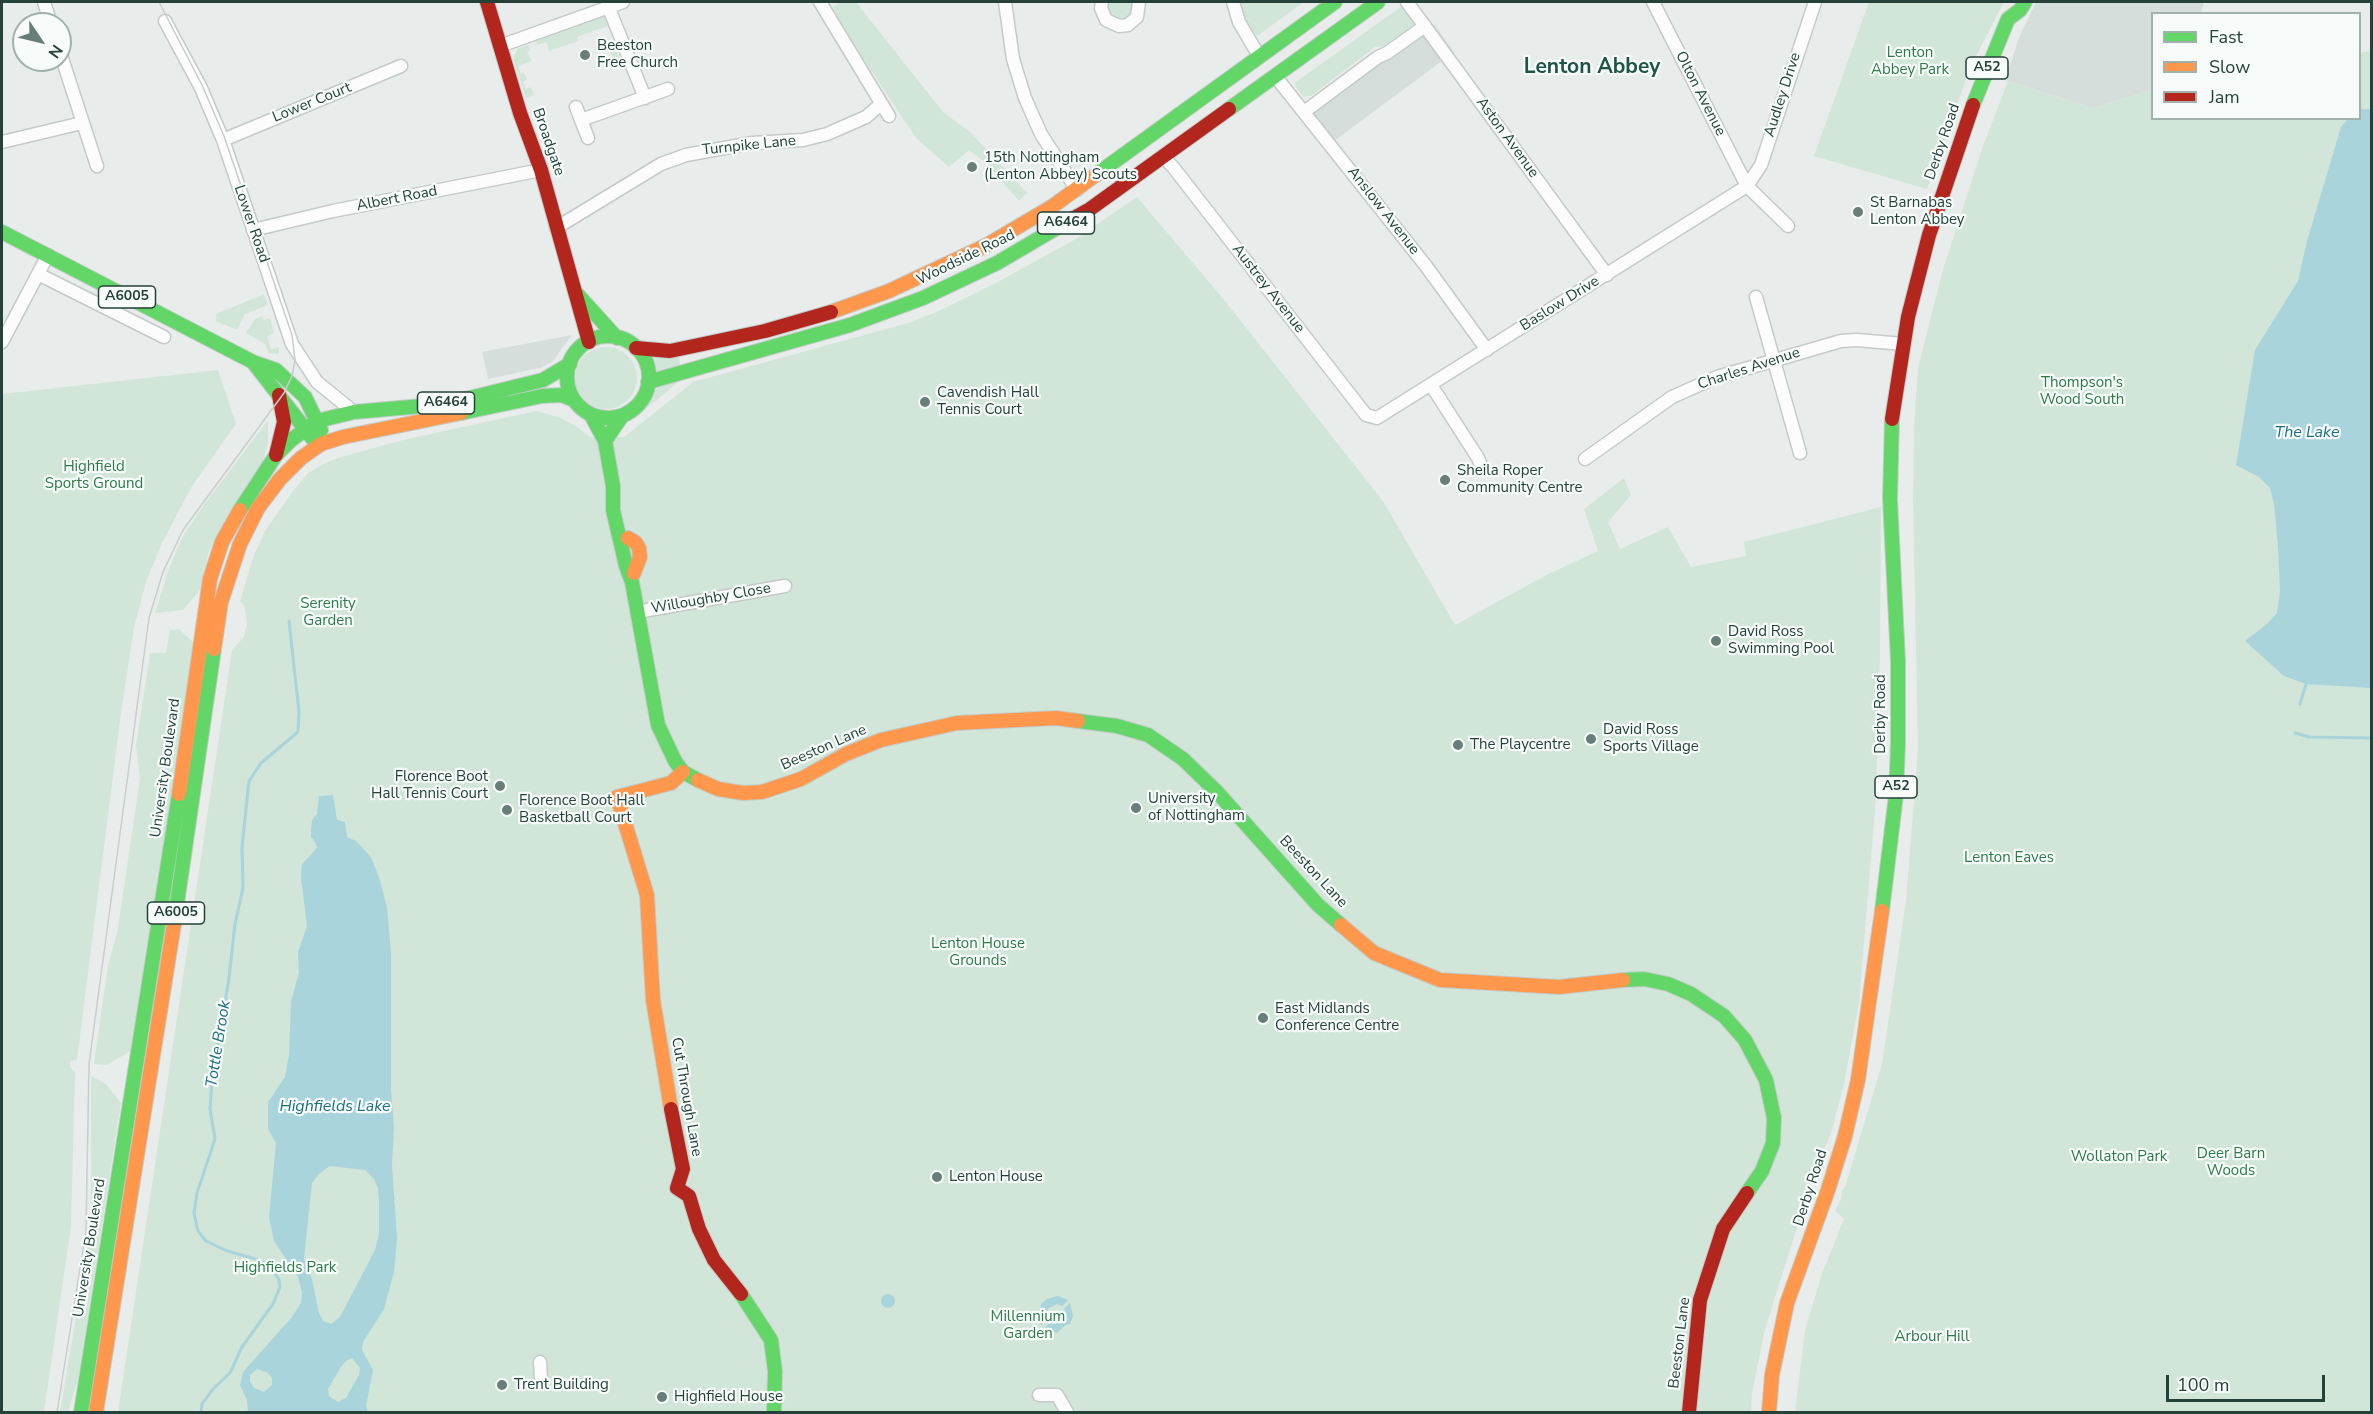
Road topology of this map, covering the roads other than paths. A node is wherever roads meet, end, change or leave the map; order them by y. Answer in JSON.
{"nodes":[{"id":1,"x":487,"y":2,"type":"edge"},
{"id":2,"x":622,"y":2,"type":"edge"},
{"id":3,"x":820,"y":2,"type":"edge"},
{"id":4,"x":1005,"y":2,"type":"edge"},
{"id":5,"x":1102,"y":2,"type":"edge"},
{"id":6,"x":1139,"y":2,"type":"edge"},
{"id":7,"x":1233,"y":2,"type":"edge"},
{"id":8,"x":1335,"y":2,"type":"edge"},
{"id":9,"x":1378,"y":2,"type":"edge"},
{"id":10,"x":1407,"y":2,"type":"edge"},
{"id":11,"x":1653,"y":2,"type":"edge"},
{"id":12,"x":1815,"y":2,"type":"edge"},
{"id":13,"x":2009,"y":2,"type":"edge"},
{"id":14,"x":2025,"y":2,"type":"edge"},
{"id":15,"x":608,"y":6,"type":"junction"},
{"id":16,"x":2008,"y":19,"type":"junction"},
{"id":17,"x":165,"y":21,"type":"dead end"},
{"id":18,"x":1425,"y":26,"type":"junction"},
{"id":19,"x":500,"y":46,"type":"junction"},
{"id":20,"x":1260,"y":56,"type":"junction"},
{"id":21,"x":400,"y":66,"type":"dead end"},
{"id":22,"x":66,"y":72,"type":"edge"},
{"id":23,"x":1275,"y":76,"type":"junction"},
{"id":24,"x":668,"y":89,"type":"dead end"},
{"id":25,"x":645,"y":98,"type":"junction"},
{"id":26,"x":881,"y":105,"type":"junction"},
{"id":27,"x":576,"y":107,"type":"dead end"},
{"id":28,"x":1304,"y":112,"type":"junction"},
{"id":29,"x":889,"y":116,"type":"dead end"},
{"id":30,"x":581,"y":120,"type":"junction"},
{"id":31,"x":82,"y":123,"type":"junction"},
{"id":32,"x":588,"y":138,"type":"dead end"},
{"id":33,"x":223,"y":140,"type":"junction"},
{"id":34,"x":2,"y":142,"type":"edge"},
{"id":35,"x":1164,"y":158,"type":"junction"},
{"id":36,"x":97,"y":166,"type":"dead end"},
{"id":37,"x":541,"y":170,"type":"junction"},
{"id":38,"x":1747,"y":186,"type":"junction"},
{"id":39,"x":1077,"y":190,"type":"junction"},
{"id":40,"x":1090,"y":209,"type":"junction"},
{"id":41,"x":1788,"y":226,"type":"dead end"},
{"id":42,"x":556,"y":228,"type":"junction"},
{"id":43,"x":253,"y":230,"type":"junction"},
{"id":44,"x":2,"y":232,"type":"edge"},
{"id":45,"x":48,"y":255,"type":"junction"},
{"id":46,"x":38,"y":274,"type":"junction"},
{"id":47,"x":1607,"y":275,"type":"junction"},
{"id":48,"x":577,"y":294,"type":"junction"},
{"id":49,"x":1756,"y":297,"type":"dead end"},
{"id":50,"x":164,"y":337,"type":"dead end"},
{"id":51,"x":617,"y":338,"type":"junction"},
{"id":52,"x":2,"y":342,"type":"edge"},
{"id":53,"x":589,"y":342,"type":"junction"},
{"id":54,"x":1903,"y":345,"type":"junction"},
{"id":55,"x":636,"y":348,"type":"junction"},
{"id":56,"x":1487,"y":350,"type":"junction"},
{"id":57,"x":1774,"y":360,"type":"junction"},
{"id":58,"x":253,"y":362,"type":"junction"},
{"id":59,"x":570,"y":364,"type":"junction"},
{"id":60,"x":648,"y":382,"type":"junction"},
{"id":61,"x":1431,"y":385,"type":"junction"},
{"id":62,"x":279,"y":395,"type":"junction"},
{"id":63,"x":574,"y":400,"type":"junction"},
{"id":64,"x":354,"y":411,"type":"junction"},
{"id":65,"x":591,"y":415,"type":"junction"},
{"id":66,"x":621,"y":416,"type":"junction"},
{"id":67,"x":1373,"y":419,"type":"joint"},
{"id":68,"x":312,"y":425,"type":"junction"},
{"id":69,"x":605,"y":441,"type":"junction"},
{"id":70,"x":321,"y":444,"type":"junction"},
{"id":71,"x":1800,"y":453,"type":"dead end"},
{"id":72,"x":276,"y":455,"type":"junction"},
{"id":73,"x":1585,"y":459,"type":"dead end"},
{"id":74,"x":1482,"y":468,"type":"dead end"},
{"id":75,"x":613,"y":486,"type":"junction"},
{"id":76,"x":633,"y":578,"type":"junction"},
{"id":77,"x":785,"y":586,"type":"dead end"},
{"id":78,"x":638,"y":612,"type":"junction"},
{"id":79,"x":683,"y":772,"type":"junction"},
{"id":80,"x":540,"y":1362,"type":"dead end"},
{"id":81,"x":541,"y":1378,"type":"dead end"},
{"id":82,"x":1039,"y":1395,"type":"dead end"},
{"id":83,"x":81,"y":1413,"type":"edge"},
{"id":84,"x":96,"y":1413,"type":"edge"},
{"id":85,"x":774,"y":1413,"type":"edge"},
{"id":86,"x":1067,"y":1413,"type":"edge"},
{"id":87,"x":1689,"y":1413,"type":"edge"},
{"id":88,"x":1769,"y":1413,"type":"edge"}],
"edges":[{"from":1,"to":19,"type":"main road","name":"Broadgate"},
{"from":2,"to":15,"type":"street"},
{"from":3,"to":26,"type":"street"},
{"from":4,"to":39,"type":"street"},
{"from":5,"to":6,"type":"street"},
{"from":7,"to":20,"type":"street"},
{"from":8,"to":20,"type":"main road","name":"Woodside Road","number":"A6464"},
{"from":9,"to":23,"type":"main road","name":"Woodside Road","number":"A6464"},
{"from":10,"to":18,"type":"street","name":"Aston Avenue"},
{"from":11,"to":38,"type":"street","name":"Olton Avenue"},
{"from":12,"to":38,"type":"street","name":"Audley Drive"},
{"from":13,"to":16,"type":"main road","name":"Derby Road","number":"A52"},
{"from":14,"to":16,"type":"main road","name":"Derby Road","number":"A52"},
{"from":15,"to":19,"type":"street"},
{"from":15,"to":25,"type":"street"},
{"from":16,"to":54,"type":"main road","name":"Derby Road","number":"A52"},
{"from":17,"to":33,"type":"street","name":"Lower Road"},
{"from":18,"to":28,"type":"street"},
{"from":18,"to":47,"type":"street","name":"Aston Avenue"},
{"from":19,"to":37,"type":"main road","name":"Broadgate"},
{"from":20,"to":23,"type":"main road"},
{"from":20,"to":39,"type":"main road","name":"Woodside Road","number":"A6464"},
{"from":21,"to":33,"type":"street","name":"Lower Court"},
{"from":22,"to":31,"type":"street"},
{"from":23,"to":28,"type":"street","name":"Anslow Avenue"},
{"from":23,"to":35,"type":"main road","name":"Woodside Road","number":"A6464"},
{"from":24,"to":25,"type":"street"},
{"from":25,"to":30,"type":"street"},
{"from":26,"to":29,"type":"street"},
{"from":26,"to":42,"type":"street","name":"Turnpike Lane"},
{"from":27,"to":30,"type":"street"},
{"from":28,"to":56,"type":"street","name":"Anslow Avenue"},
{"from":30,"to":32,"type":"street"},
{"from":31,"to":34,"type":"street"},
{"from":31,"to":36,"type":"street"},
{"from":33,"to":43,"type":"street","name":"Lower Road"},
{"from":35,"to":40,"type":"main road","name":"Woodside Road","number":"A6464"},
{"from":35,"to":67,"type":"street","name":"Austrey Avenue"},
{"from":37,"to":42,"type":"main road","name":"Broadgate"},
{"from":37,"to":43,"type":"street","name":"Albert Road"},
{"from":38,"to":41,"type":"street","name":"Olton Avenue"},
{"from":38,"to":47,"type":"street","name":"Baslow Drive"},
{"from":39,"to":40,"type":"main road"},
{"from":39,"to":55,"type":"main road","name":"Woodside Road","number":"A6464"},
{"from":40,"to":60,"type":"main road","name":"Woodside Road","number":"A6464"},
{"from":42,"to":48,"type":"main road","name":"Broadgate"},
{"from":43,"to":64,"type":"street","name":"Lower Road"},
{"from":44,"to":45,"type":"main road","number":"A6005"},
{"from":45,"to":46,"type":"street"},
{"from":45,"to":58,"type":"main road","number":"A6005"},
{"from":46,"to":50,"type":"street"},
{"from":46,"to":52,"type":"street"},
{"from":47,"to":56,"type":"street","name":"Baslow Drive"},
{"from":48,"to":51,"type":"main road"},
{"from":48,"to":53,"type":"main road","name":"Broadgate"},
{"from":49,"to":57,"type":"street"},
{"from":51,"to":53,"type":"main road"},
{"from":51,"to":55,"type":"main road"},
{"from":53,"to":59,"type":"main road"},
{"from":54,"to":57,"type":"street","name":"Charles Avenue"},
{"from":54,"to":88,"type":"main road","name":"Derby Road","number":"A52"},
{"from":55,"to":60,"type":"main road"},
{"from":56,"to":61,"type":"street","name":"Baslow Drive"},
{"from":57,"to":71,"type":"street"},
{"from":57,"to":73,"type":"street","name":"Charles Avenue"},
{"from":58,"to":62,"type":"main road","number":"A6005"},
{"from":58,"to":68,"type":"main road","number":"A6005"},
{"from":59,"to":63,"type":"main road"},
{"from":59,"to":64,"type":"main road","name":"University Boulevard","number":"A6464"},
{"from":60,"to":66,"type":"main road"},
{"from":61,"to":67,"type":"street","name":"Baslow Drive"},
{"from":61,"to":74,"type":"street"},
{"from":62,"to":68,"type":"main road","number":"A6005"},
{"from":62,"to":72,"type":"main road","number":"A6005"},
{"from":63,"to":65,"type":"main road"},
{"from":63,"to":70,"type":"main road","name":"University Boulevard","number":"A6464"},
{"from":64,"to":68,"type":"main road","name":"University Boulevard","number":"A6464"},
{"from":65,"to":66,"type":"main road"},
{"from":65,"to":69,"type":"main road"},
{"from":66,"to":69,"type":"main road"},
{"from":68,"to":70,"type":"main road","number":"A6005"},
{"from":68,"to":72,"type":"main road","name":"University Boulevard","number":"A6005"},
{"from":69,"to":75,"type":"main road"},
{"from":70,"to":84,"type":"main road","name":"University Boulevard","number":"A6005"},
{"from":72,"to":83,"type":"main road","name":"University Boulevard","number":"A6005"},
{"from":75,"to":76,"type":"main road"},
{"from":75,"to":76,"type":"main road"},
{"from":76,"to":78,"type":"main road"},
{"from":77,"to":78,"type":"street","name":"Willoughby Close"},
{"from":78,"to":79,"type":"main road"},
{"from":79,"to":85,"type":"main road","name":"Cut Through Lane"},
{"from":79,"to":87,"type":"main road","name":"Beeston Lane"},
{"from":80,"to":81,"type":"street"},
{"from":82,"to":86,"type":"street"}]}
